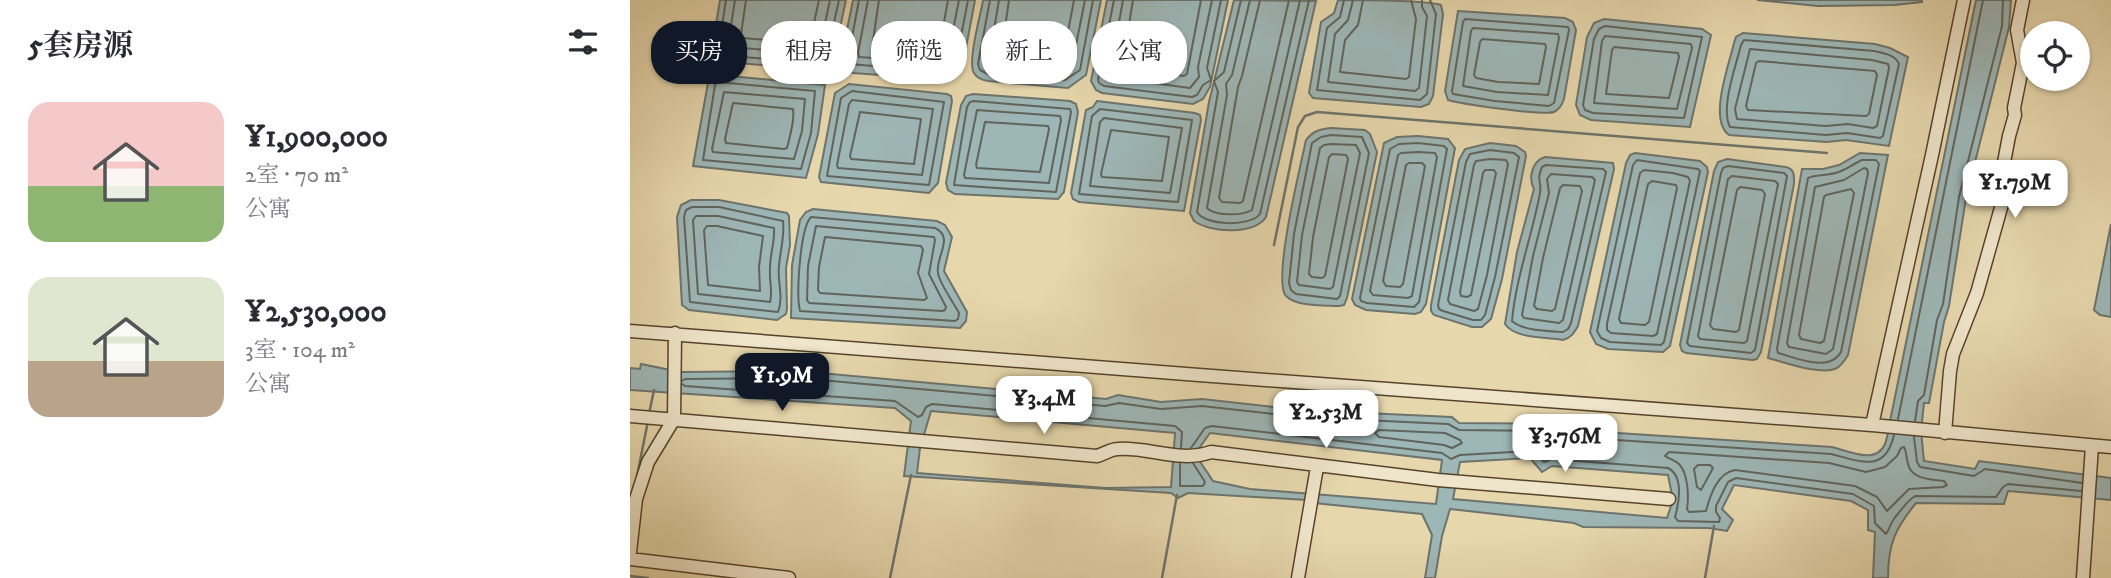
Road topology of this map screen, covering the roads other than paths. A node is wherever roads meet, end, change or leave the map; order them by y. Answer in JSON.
{"nodes":[{"id":1,"x":1964,"y":0,"type":"edge"},
{"id":2,"x":2023,"y":0,"type":"edge"},
{"id":3,"x":630,"y":331,"type":"edge"},
{"id":4,"x":675,"y":333,"type":"junction"},
{"id":5,"x":643,"y":416,"type":"edge"},
{"id":6,"x":674,"y":419,"type":"junction"},
{"id":7,"x":1872,"y":425,"type":"junction"},
{"id":8,"x":1945,"y":433,"type":"junction"},
{"id":9,"x":2092,"y":446,"type":"junction"},
{"id":10,"x":2111,"y":447,"type":"edge"},
{"id":11,"x":1317,"y":467,"type":"dead end"},
{"id":12,"x":1669,"y":499,"type":"dead end"},
{"id":13,"x":630,"y":552,"type":"edge"},
{"id":14,"x":630,"y":559,"type":"edge"},
{"id":15,"x":789,"y":578,"type":"edge"},
{"id":16,"x":1298,"y":578,"type":"edge"},
{"id":17,"x":2083,"y":578,"type":"edge"}],
"edges":[{"from":1,"to":7,"type":"street"},
{"from":2,"to":8,"type":"street"},
{"from":3,"to":4,"type":"street"},
{"from":4,"to":6,"type":"street"},
{"from":4,"to":7,"type":"street"},
{"from":5,"to":6,"type":"street"},
{"from":6,"to":12,"type":"street"},
{"from":6,"to":13,"type":"street"},
{"from":7,"to":8,"type":"street"},
{"from":8,"to":9,"type":"street"},
{"from":9,"to":10,"type":"street"},
{"from":9,"to":17,"type":"street"},
{"from":11,"to":16,"type":"street"},
{"from":14,"to":15,"type":"street"}]}
